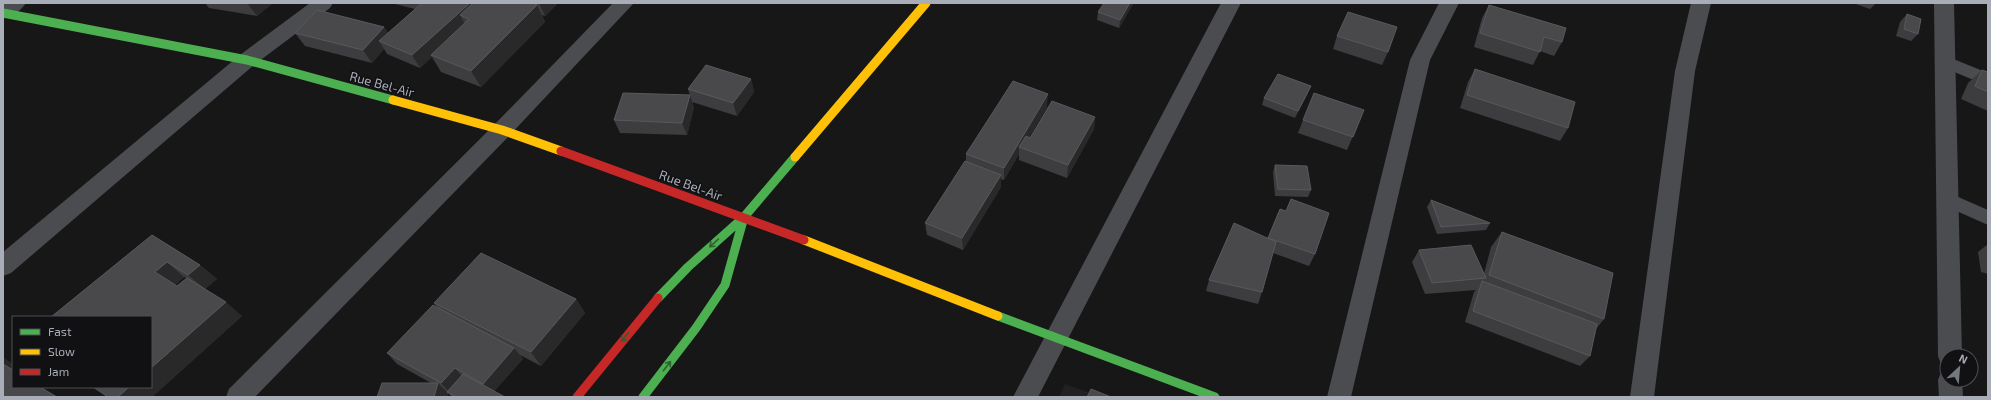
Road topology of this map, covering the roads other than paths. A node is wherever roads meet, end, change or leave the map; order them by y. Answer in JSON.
{"nodes":[{"id":1,"x":16,"y":3,"type":"edge"},
{"id":2,"x":323,"y":3,"type":"edge"},
{"id":3,"x":624,"y":3,"type":"edge"},
{"id":4,"x":926,"y":3,"type":"edge"},
{"id":5,"x":1231,"y":3,"type":"edge"},
{"id":6,"x":1449,"y":3,"type":"edge"},
{"id":7,"x":1701,"y":3,"type":"edge"},
{"id":8,"x":1944,"y":3,"type":"edge"},
{"id":9,"x":3,"y":13,"type":"edge"},
{"id":10,"x":247,"y":60,"type":"junction"},
{"id":11,"x":1946,"y":62,"type":"junction"},
{"id":12,"x":1988,"y":80,"type":"edge"},
{"id":13,"x":502,"y":130,"type":"junction"},
{"id":14,"x":1949,"y":200,"type":"junction"},
{"id":15,"x":744,"y":218,"type":"junction"},
{"id":16,"x":1988,"y":218,"type":"edge"},
{"id":17,"x":3,"y":266,"type":"edge"},
{"id":18,"x":1056,"y":339,"type":"junction"},
{"id":19,"x":1950,"y":348,"type":"edge"},
{"id":20,"x":238,"y":397,"type":"edge"},
{"id":21,"x":577,"y":397,"type":"edge"},
{"id":22,"x":643,"y":397,"type":"edge"},
{"id":23,"x":1025,"y":397,"type":"edge"},
{"id":24,"x":1215,"y":397,"type":"edge"},
{"id":25,"x":1339,"y":397,"type":"edge"},
{"id":26,"x":1642,"y":397,"type":"edge"}],
"edges":[{"from":1,"to":9,"type":"street"},
{"from":2,"to":10,"type":"street"},
{"from":3,"to":13,"type":"street"},
{"from":4,"to":15,"type":"main road"},
{"from":5,"to":18,"type":"street"},
{"from":6,"to":25,"type":"street"},
{"from":7,"to":26,"type":"street"},
{"from":8,"to":11,"type":"street"},
{"from":9,"to":10,"type":"main road","name":"Rue Bel-Air"},
{"from":10,"to":13,"type":"main road","name":"Rue Bel-Air"},
{"from":10,"to":17,"type":"street"},
{"from":11,"to":12,"type":"lane"},
{"from":11,"to":14,"type":"street"},
{"from":13,"to":15,"type":"main road","name":"Rue Bel-Air"},
{"from":13,"to":20,"type":"street"},
{"from":14,"to":16,"type":"lane"},
{"from":14,"to":19,"type":"street"},
{"from":15,"to":18,"type":"main road","name":"Rue Bel-Air"},
{"from":15,"to":21,"type":"main road","one_way":true},
{"from":22,"to":15,"type":"main road","one_way":true},
{"from":18,"to":23,"type":"street"},
{"from":18,"to":24,"type":"main road","name":"Rue Bel-Air"}]}
